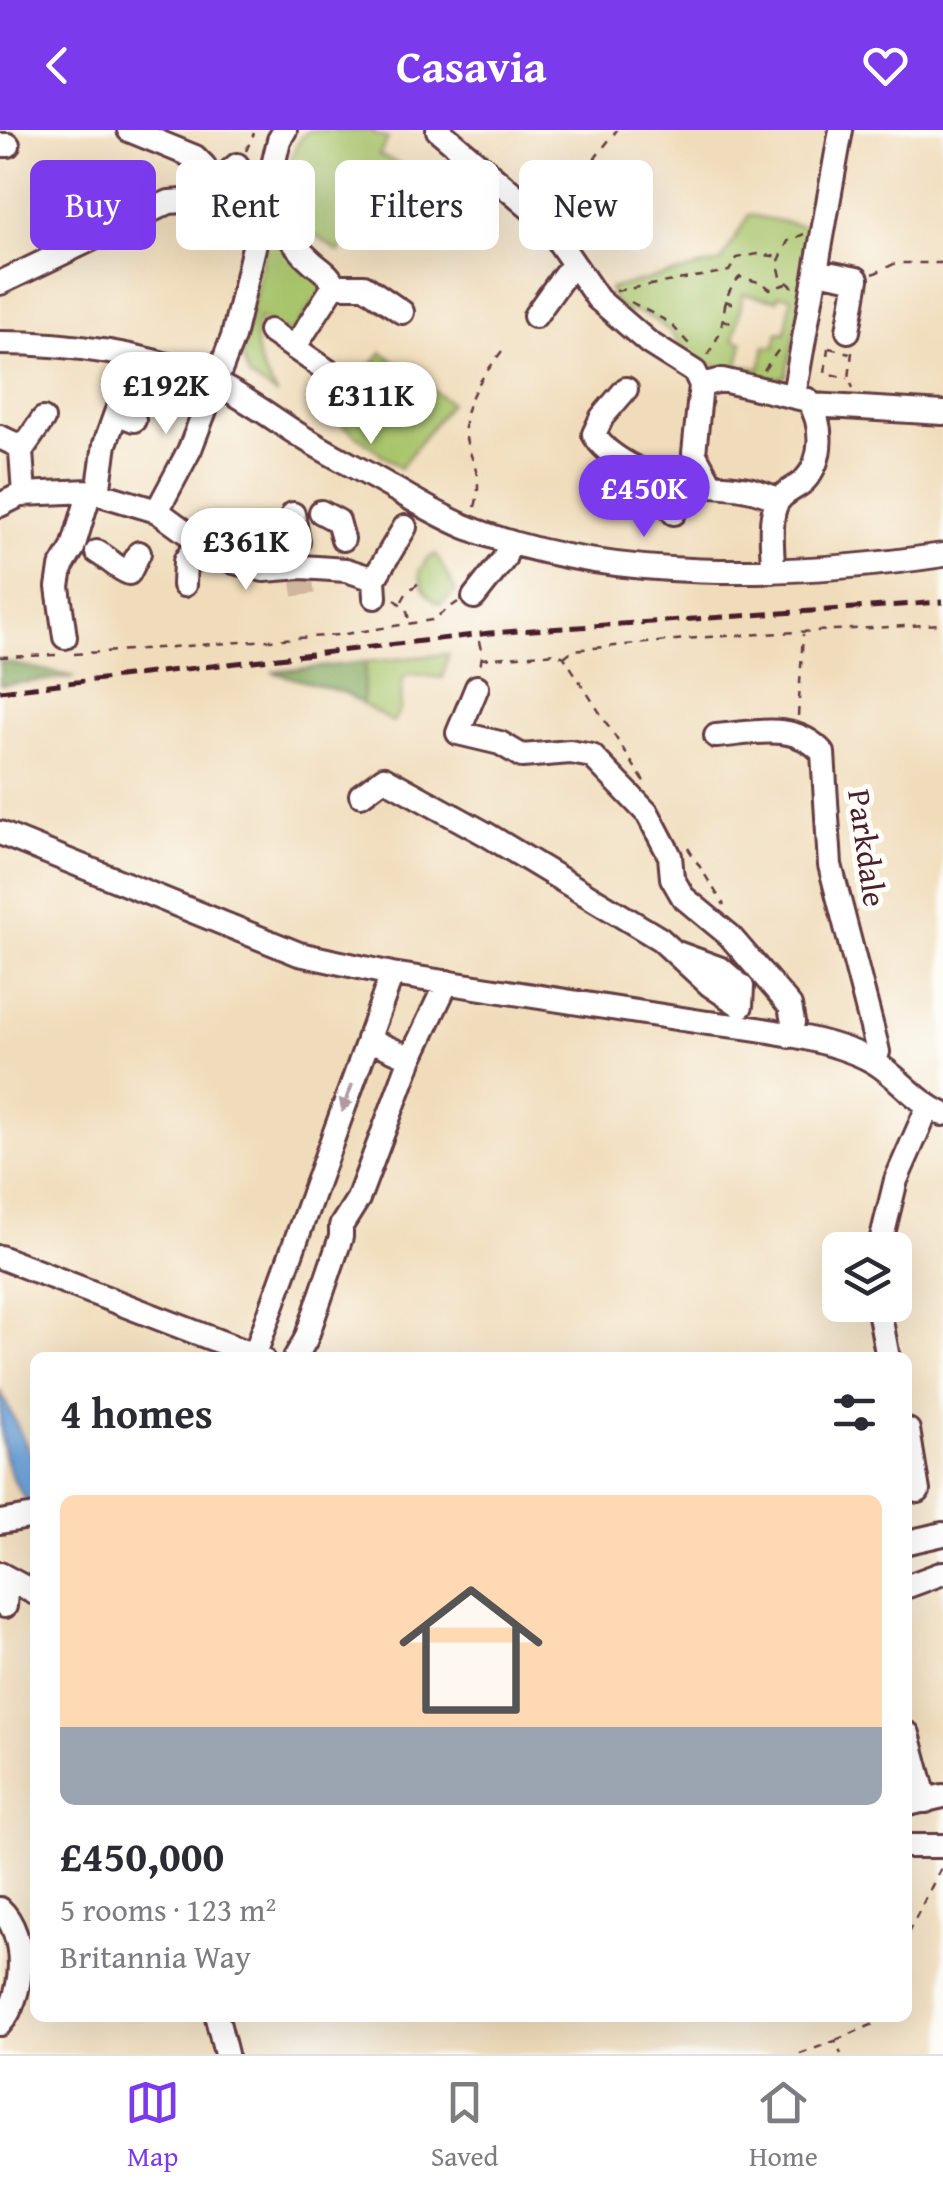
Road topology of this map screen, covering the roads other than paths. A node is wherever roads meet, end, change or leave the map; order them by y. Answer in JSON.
{"nodes":[{"id":1,"x":129,"y":130,"type":"edge"},
{"id":2,"x":438,"y":130,"type":"edge"},
{"id":3,"x":842,"y":130,"type":"edge"},
{"id":4,"x":280,"y":133,"type":"edge"},
{"id":5,"x":197,"y":160,"type":"edge"},
{"id":6,"x":274,"y":160,"type":"edge"},
{"id":7,"x":519,"y":199,"type":"edge"},
{"id":8,"x":176,"y":200,"type":"edge"},
{"id":9,"x":253,"y":250,"type":"edge"},
{"id":10,"x":301,"y":250,"type":"edge"},
{"id":11,"x":564,"y":250,"type":"edge"},
{"id":12,"x":575,"y":267,"type":"junction"},
{"id":13,"x":818,"y":271,"type":"junction"},
{"id":14,"x":0,"y":284,"type":"edge"},
{"id":15,"x":337,"y":292,"type":"junction"},
{"id":16,"x":402,"y":312,"type":"dead end"},
{"id":17,"x":534,"y":316,"type":"dead end"},
{"id":18,"x":270,"y":332,"type":"dead end"},
{"id":19,"x":850,"y":342,"type":"road end"},
{"id":20,"x":0,"y":343,"type":"edge"},
{"id":21,"x":294,"y":348,"type":"junction"},
{"id":22,"x":216,"y":383,"type":"junction"},
{"id":23,"x":707,"y":384,"type":"junction"},
{"id":24,"x":348,"y":386,"type":"dead end"},
{"id":25,"x":626,"y":389,"type":"dead end"},
{"id":26,"x":803,"y":400,"type":"junction"},
{"id":27,"x":943,"y":414,"type":"edge"},
{"id":28,"x":43,"y":419,"type":"dead end"},
{"id":29,"x":134,"y":420,"type":"dead end"},
{"id":30,"x":0,"y":437,"type":"edge"},
{"id":31,"x":23,"y":448,"type":"junction"},
{"id":32,"x":693,"y":483,"type":"junction"},
{"id":33,"x":94,"y":492,"type":"junction"},
{"id":34,"x":24,"y":494,"type":"junction"},
{"id":35,"x":778,"y":500,"type":"junction"},
{"id":36,"x":0,"y":505,"type":"edge"},
{"id":37,"x":157,"y":511,"type":"junction"},
{"id":38,"x":321,"y":512,"type":"dead end"},
{"id":39,"x":674,"y":512,"type":"dead end"},
{"id":40,"x":292,"y":514,"type":"dead end"},
{"id":41,"x":405,"y":527,"type":"dead end"},
{"id":42,"x":510,"y":542,"type":"junction"},
{"id":43,"x":213,"y":546,"type":"junction"},
{"id":44,"x":86,"y":548,"type":"junction"},
{"id":45,"x":139,"y":553,"type":"dead end"},
{"id":46,"x":345,"y":554,"type":"junction"},
{"id":47,"x":943,"y":555,"type":"edge"},
{"id":48,"x":300,"y":562,"type":"junction"},
{"id":49,"x":773,"y":570,"type":"junction"},
{"id":50,"x":184,"y":585,"type":"dead end"},
{"id":51,"x":474,"y":597,"type":"road end"},
{"id":52,"x":64,"y":637,"type":"dead end"},
{"id":53,"x":476,"y":687,"type":"road end"},
{"id":54,"x":716,"y":736,"type":"dead end"},
{"id":55,"x":361,"y":795,"type":"dead end"},
{"id":56,"x":0,"y":833,"type":"edge"},
{"id":57,"x":392,"y":974,"type":"junction"},
{"id":58,"x":447,"y":982,"type":"junction"},
{"id":59,"x":760,"y":1028,"type":"junction"},
{"id":60,"x":790,"y":1036,"type":"junction"},
{"id":61,"x":368,"y":1039,"type":"junction"},
{"id":62,"x":411,"y":1058,"type":"junction"},
{"id":63,"x":874,"y":1062,"type":"junction"},
{"id":64,"x":936,"y":1110,"type":"edge"},
{"id":65,"x":883,"y":1232,"type":"edge"},
{"id":66,"x":0,"y":1258,"type":"edge"},
{"id":67,"x":881,"y":1322,"type":"edge"},
{"id":68,"x":248,"y":1352,"type":"edge"},
{"id":69,"x":260,"y":1352,"type":"edge"},
{"id":70,"x":298,"y":1352,"type":"edge"},
{"id":71,"x":887,"y":1352,"type":"edge"},
{"id":72,"x":912,"y":1454,"type":"edge"},
{"id":73,"x":918,"y":1491,"type":"dead end"},
{"id":74,"x":30,"y":1517,"type":"edge"},
{"id":75,"x":1,"y":1525,"type":"edge"},
{"id":76,"x":943,"y":1534,"type":"edge"},
{"id":77,"x":912,"y":1541,"type":"edge"},
{"id":78,"x":943,"y":1573,"type":"edge"},
{"id":79,"x":4,"y":1576,"type":"edge"},
{"id":80,"x":912,"y":1585,"type":"edge"},
{"id":81,"x":30,"y":1590,"type":"edge"},
{"id":82,"x":5,"y":1606,"type":"dead end"},
{"id":83,"x":912,"y":1749,"type":"edge"},
{"id":84,"x":926,"y":1800,"type":"edge"},
{"id":85,"x":912,"y":1846,"type":"edge"},
{"id":86,"x":943,"y":1846,"type":"edge"},
{"id":87,"x":0,"y":1909,"type":"edge"},
{"id":88,"x":218,"y":2022,"type":"edge"},
{"id":89,"x":0,"y":2024,"type":"edge"},
{"id":90,"x":226,"y":2054,"type":"edge"}],
"edges":[{"from":1,"to":5,"type":"street"},
{"from":2,"to":7,"type":"street"},
{"from":3,"to":13,"type":"street"},
{"from":4,"to":6,"type":"street"},
{"from":8,"to":14,"type":"street"},
{"from":9,"to":22,"type":"street"},
{"from":10,"to":15,"type":"street"},
{"from":11,"to":12,"type":"street"},
{"from":12,"to":17,"type":"street"},
{"from":12,"to":23,"type":"street"},
{"from":13,"to":19,"type":"street"},
{"from":13,"to":26,"type":"street"},
{"from":15,"to":16,"type":"street"},
{"from":15,"to":21,"type":"street"},
{"from":18,"to":21,"type":"street"},
{"from":20,"to":22,"type":"street"},
{"from":21,"to":24,"type":"street"},
{"from":22,"to":37,"type":"street"},
{"from":22,"to":42,"type":"street"},
{"from":23,"to":26,"type":"street"},
{"from":23,"to":32,"type":"street"},
{"from":25,"to":32,"type":"street"},
{"from":26,"to":27,"type":"street"},
{"from":26,"to":35,"type":"street"},
{"from":28,"to":31,"type":"street"},
{"from":29,"to":33,"type":"street"},
{"from":30,"to":31,"type":"street"},
{"from":31,"to":34,"type":"street"},
{"from":32,"to":35,"type":"street"},
{"from":32,"to":39,"type":"street"},
{"from":33,"to":34,"type":"street"},
{"from":33,"to":37,"type":"street"},
{"from":33,"to":44,"type":"street"},
{"from":34,"to":36,"type":"street"},
{"from":35,"to":49,"type":"street"},
{"from":37,"to":43,"type":"street"},
{"from":38,"to":46,"type":"street"},
{"from":40,"to":48,"type":"street"},
{"from":41,"to":46,"type":"street"},
{"from":42,"to":49,"type":"street"},
{"from":42,"to":51,"type":"street"},
{"from":43,"to":48,"type":"street"},
{"from":43,"to":50,"type":"street"},
{"from":44,"to":45,"type":"street"},
{"from":44,"to":52,"type":"street"},
{"from":46,"to":48,"type":"street"},
{"from":47,"to":49,"type":"street"},
{"from":53,"to":60,"type":"street"},
{"from":54,"to":63,"type":"street","name":"Parkdale"},
{"from":55,"to":59,"type":"street"},
{"from":56,"to":57,"type":"street"},
{"from":57,"to":58,"type":"street"},
{"from":57,"to":61,"type":"street"},
{"from":58,"to":59,"type":"street"},
{"from":58,"to":62,"type":"street"},
{"from":59,"to":60,"type":"street"},
{"from":60,"to":63,"type":"street"},
{"from":61,"to":62,"type":"street"},
{"from":61,"to":69,"type":"street","one_way":true},
{"from":62,"to":70,"type":"street"},
{"from":63,"to":64,"type":"street"},
{"from":64,"to":65,"type":"street"},
{"from":66,"to":68,"type":"street"},
{"from":67,"to":71,"type":"street"},
{"from":72,"to":73,"type":"street"},
{"from":74,"to":75,"type":"street"},
{"from":76,"to":77,"type":"street"},
{"from":78,"to":80,"type":"street"},
{"from":79,"to":81,"type":"street"},
{"from":79,"to":82,"type":"street"},
{"from":83,"to":84,"type":"street"},
{"from":85,"to":86,"type":"street"},
{"from":87,"to":89,"type":"street"},
{"from":88,"to":90,"type":"street"}]}
